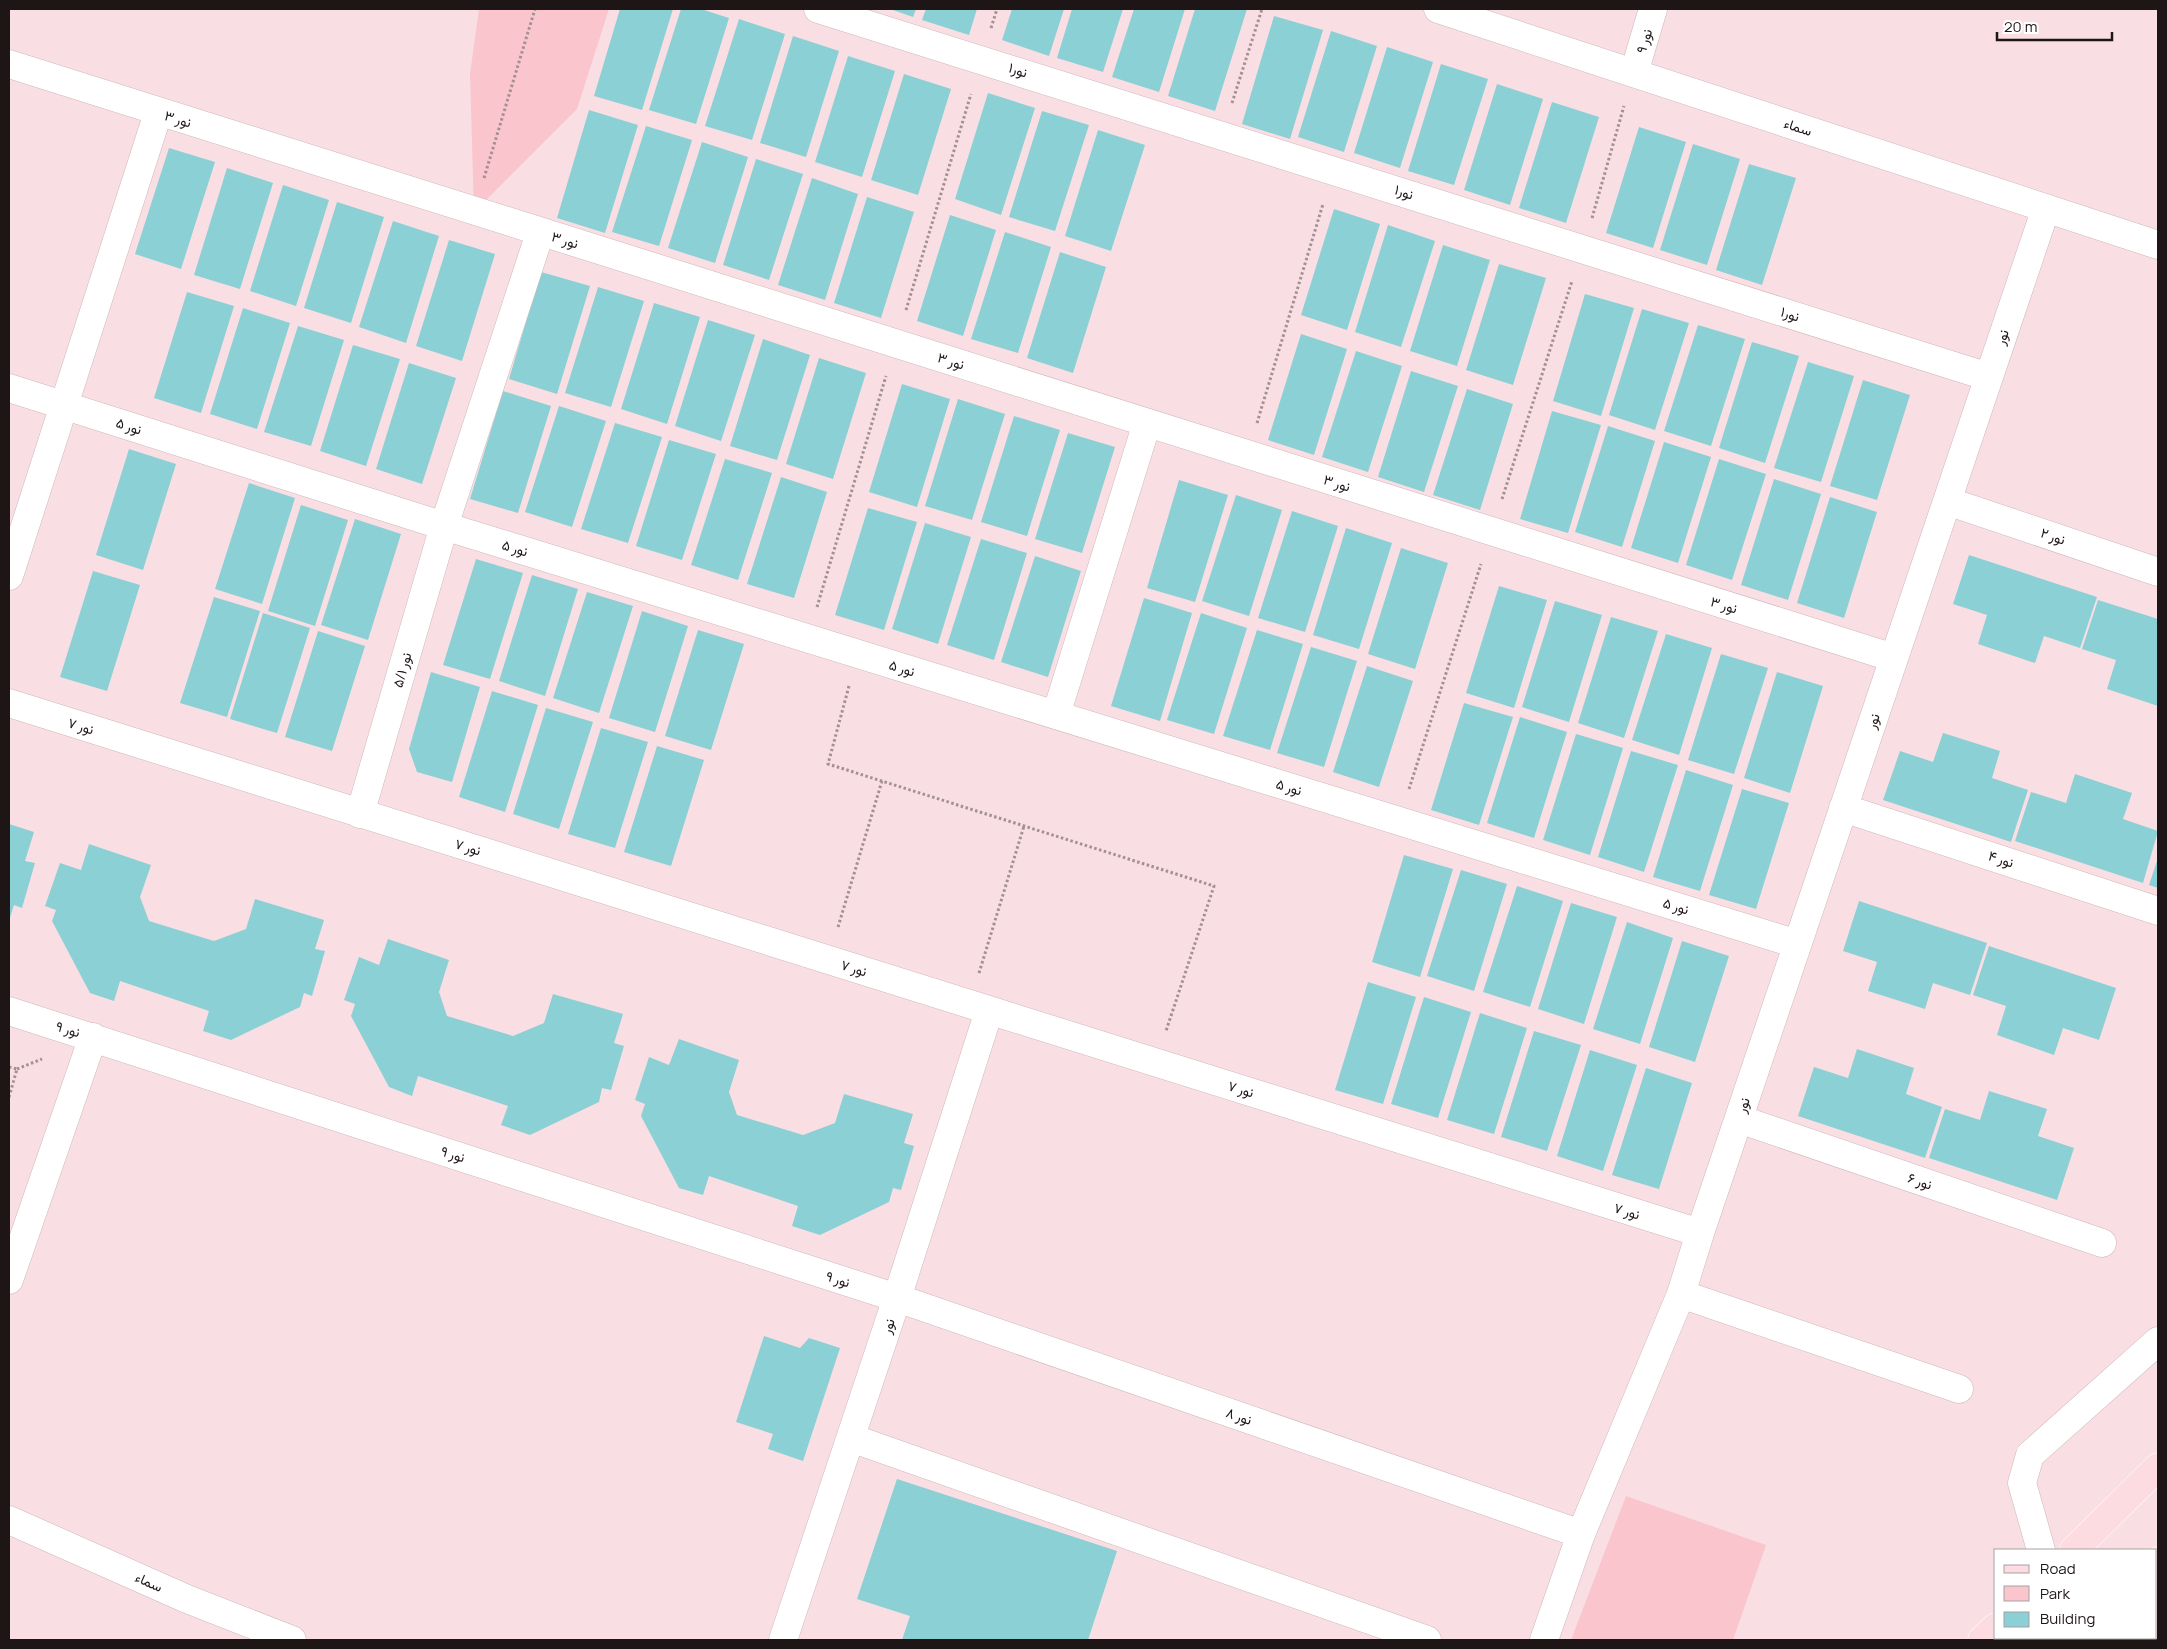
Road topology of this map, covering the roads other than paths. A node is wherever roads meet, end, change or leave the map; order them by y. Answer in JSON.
{"nodes":[{"id":1,"x":818,"y":9,"type":"edge"},
{"id":2,"x":1438,"y":9,"type":"edge"},
{"id":3,"x":1653,"y":9,"type":"edge"},
{"id":4,"x":9,"y":64,"type":"edge"},
{"id":5,"x":1634,"y":73,"type":"junction"},
{"id":6,"x":158,"y":113,"type":"junction"},
{"id":7,"x":2046,"y":208,"type":"junction"},
{"id":8,"x":540,"y":232,"type":"junction"},
{"id":9,"x":2158,"y":245,"type":"edge"},
{"id":10,"x":1989,"y":377,"type":"junction"},
{"id":11,"x":9,"y":388,"type":"edge"},
{"id":12,"x":64,"y":405,"type":"junction"},
{"id":13,"x":1147,"y":423,"type":"junction"},
{"id":14,"x":1947,"y":501,"type":"junction"},
{"id":15,"x":444,"y":526,"type":"junction"},
{"id":16,"x":2158,"y":572,"type":"edge"},
{"id":17,"x":9,"y":576,"type":"edge"},
{"id":18,"x":1894,"y":658,"type":"junction"},
{"id":19,"x":9,"y":704,"type":"edge"},
{"id":20,"x":1056,"y":715,"type":"junction"},
{"id":21,"x":1843,"y":808,"type":"junction"},
{"id":22,"x":360,"y":814,"type":"junction"},
{"id":23,"x":2158,"y":911,"type":"edge"},
{"id":24,"x":1797,"y":944,"type":"junction"},
{"id":25,"x":979,"y":1008,"type":"junction"},
{"id":26,"x":9,"y":1011,"type":"edge"},
{"id":27,"x":93,"y":1037,"type":"junction"},
{"id":28,"x":1739,"y":1119,"type":"junction"},
{"id":29,"x":1700,"y":1233,"type":"junction"},
{"id":30,"x":2102,"y":1243,"type":"dead end"},
{"id":31,"x":9,"y":1280,"type":"edge"},
{"id":32,"x":1681,"y":1294,"type":"junction"},
{"id":33,"x":897,"y":1298,"type":"junction"},
{"id":34,"x":2158,"y":1341,"type":"edge"},
{"id":35,"x":1959,"y":1389,"type":"dead end"},
{"id":36,"x":850,"y":1438,"type":"junction"},
{"id":37,"x":2158,"y":1466,"type":"edge"},
{"id":38,"x":9,"y":1520,"type":"edge"},
{"id":39,"x":1582,"y":1534,"type":"junction"},
{"id":40,"x":2041,"y":1549,"type":"edge"},
{"id":41,"x":2075,"y":1549,"type":"edge"},
{"id":42,"x":1994,"y":1629,"type":"edge"},
{"id":43,"x":292,"y":1640,"type":"edge"},
{"id":44,"x":783,"y":1640,"type":"edge"},
{"id":45,"x":1427,"y":1640,"type":"edge"},
{"id":46,"x":1544,"y":1640,"type":"edge"},
{"id":47,"x":1982,"y":1640,"type":"edge"}],
"edges":[{"from":1,"to":10,"type":"street","name":"نور۱"},
{"from":2,"to":5,"type":"street","name":"سماء"},
{"from":3,"to":5,"type":"street","name":"نور ۹"},
{"from":4,"to":6,"type":"street","name":"نور ۳"},
{"from":5,"to":7,"type":"street","name":"سماء"},
{"from":6,"to":8,"type":"street","name":"نور ۳"},
{"from":6,"to":12,"type":"street"},
{"from":7,"to":9,"type":"street","name":"سماء"},
{"from":7,"to":10,"type":"street","name":"نور"},
{"from":8,"to":13,"type":"street","name":"نور ۳"},
{"from":8,"to":15,"type":"street","name":"نور ۵/۱"},
{"from":10,"to":14,"type":"street","name":"نور"},
{"from":11,"to":12,"type":"street","name":"نور ۵"},
{"from":12,"to":15,"type":"street","name":"نور ۵"},
{"from":12,"to":17,"type":"street"},
{"from":13,"to":18,"type":"street","name":"نور ۳"},
{"from":13,"to":20,"type":"street"},
{"from":14,"to":16,"type":"street","name":"نور ۲"},
{"from":14,"to":18,"type":"street","name":"نور"},
{"from":15,"to":20,"type":"street","name":"نور ۵"},
{"from":15,"to":22,"type":"street","name":"نور ۵/۱"},
{"from":18,"to":21,"type":"street","name":"نور"},
{"from":19,"to":22,"type":"street","name":"نور ۷"},
{"from":20,"to":24,"type":"street","name":"نور ۵"},
{"from":21,"to":23,"type":"street","name":"نور ۴"},
{"from":21,"to":24,"type":"street","name":"نور"},
{"from":22,"to":25,"type":"street","name":"نور ۷"},
{"from":24,"to":28,"type":"street","name":"نور"},
{"from":25,"to":29,"type":"street","name":"نور ۷"},
{"from":25,"to":33,"type":"street","name":"نور"},
{"from":26,"to":27,"type":"street","name":"نور ۹"},
{"from":27,"to":31,"type":"street"},
{"from":27,"to":33,"type":"street","name":"نور ۹"},
{"from":28,"to":29,"type":"street","name":"نور"},
{"from":28,"to":30,"type":"street","name":"نور ۶"},
{"from":29,"to":32,"type":"street","name":"نور"},
{"from":32,"to":35,"type":"street"},
{"from":32,"to":39,"type":"street","name":"نور"},
{"from":33,"to":36,"type":"street","name":"نور"},
{"from":33,"to":39,"type":"street","name":"نور ۸"},
{"from":34,"to":40,"type":"street"},
{"from":36,"to":44,"type":"street","name":"نور"},
{"from":36,"to":45,"type":"street"},
{"from":37,"to":41,"type":"main road"},
{"from":38,"to":43,"type":"street","name":"سماء"},
{"from":39,"to":46,"type":"street","name":"نور"},
{"from":42,"to":47,"type":"main road"}]}
